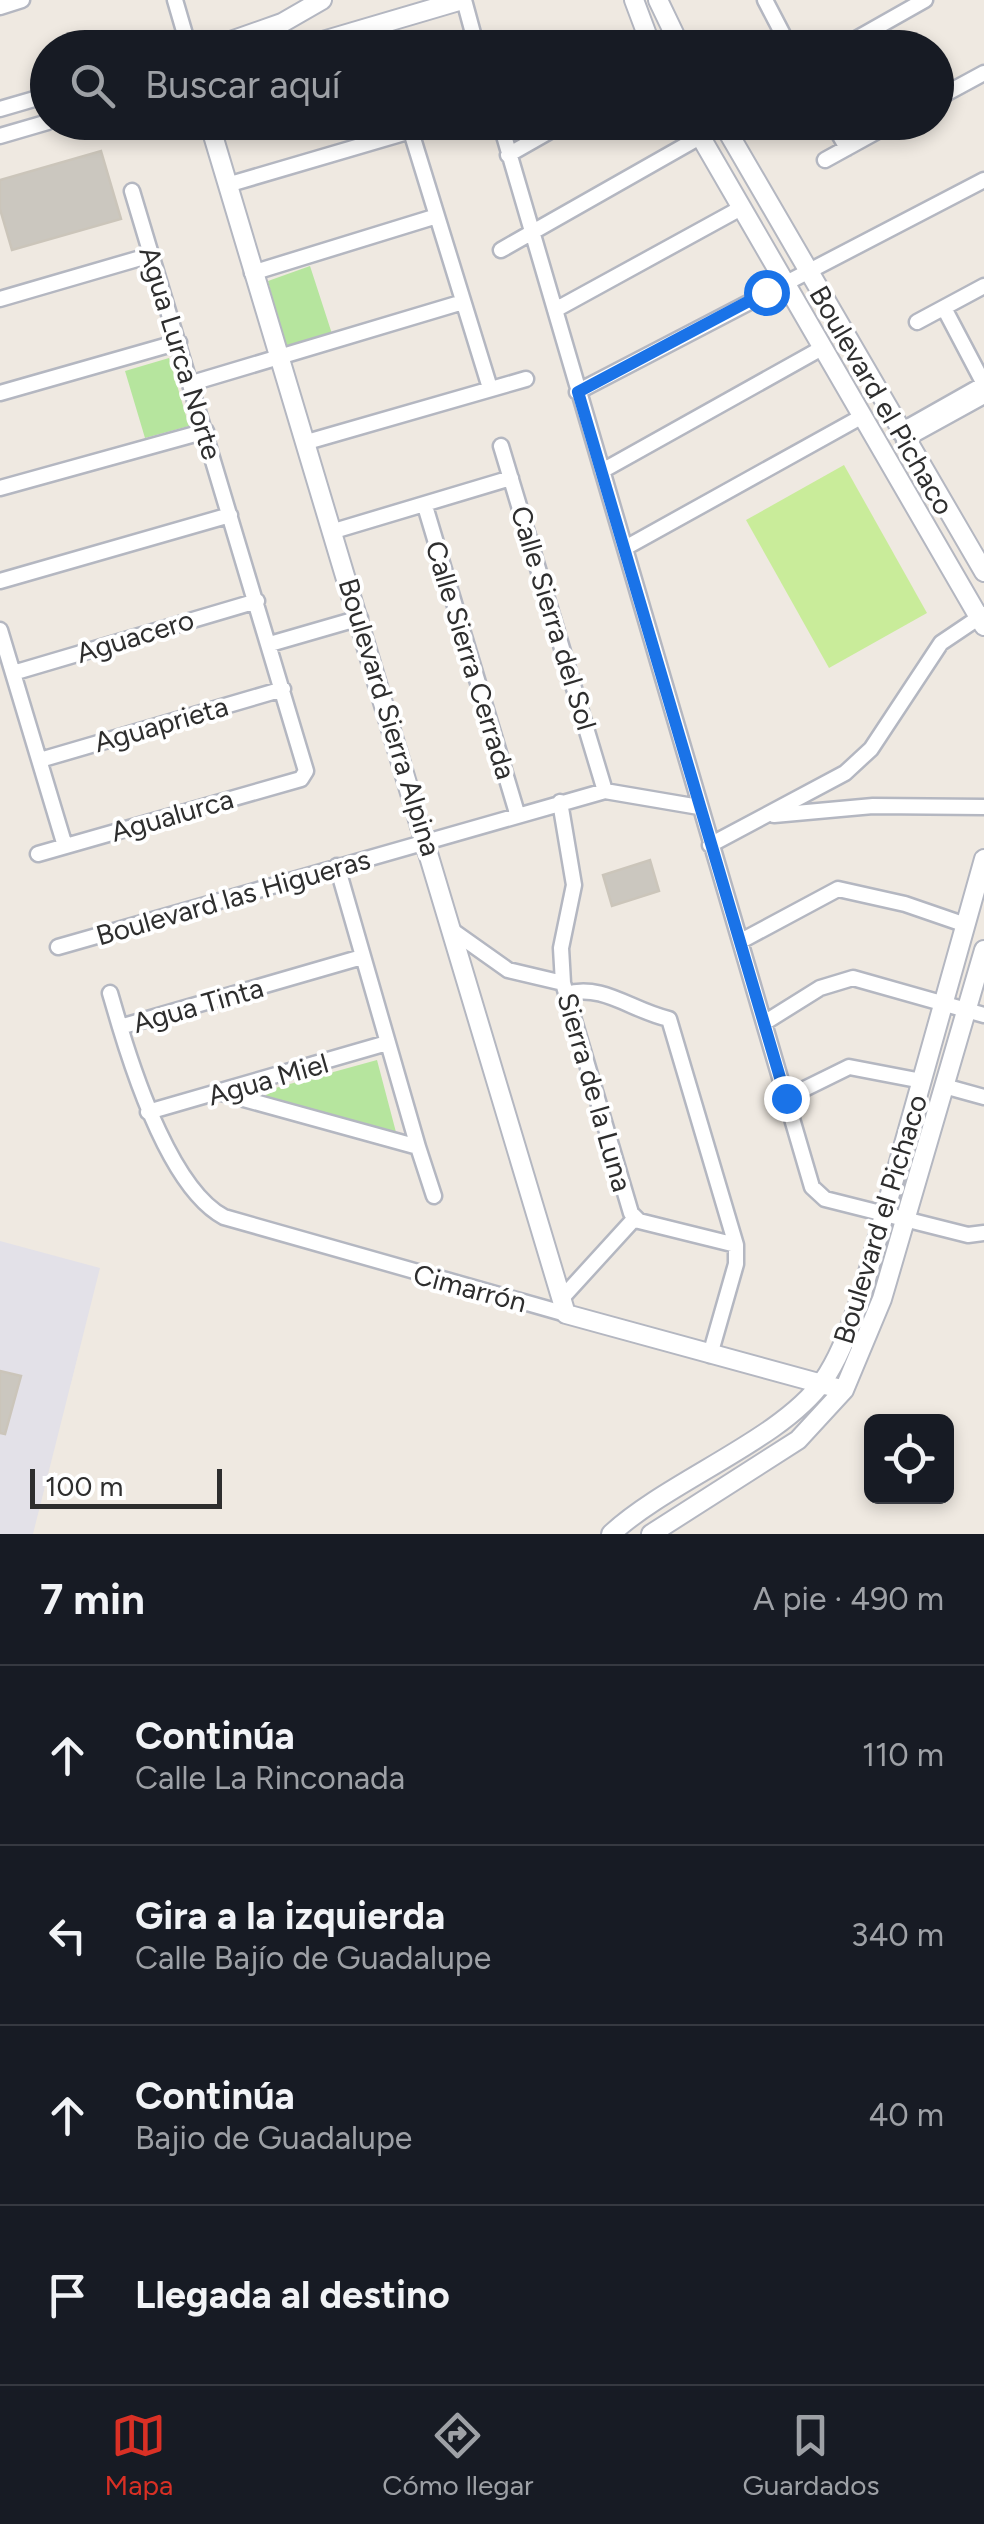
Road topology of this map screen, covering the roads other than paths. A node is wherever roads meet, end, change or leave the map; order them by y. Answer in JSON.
{"nodes":[{"id":1,"x":22,"y":0,"type":"edge"},
{"id":2,"x":174,"y":0,"type":"edge"},
{"id":3,"x":322,"y":0,"type":"edge"},
{"id":4,"x":463,"y":0,"type":"edge"},
{"id":5,"x":634,"y":0,"type":"edge"},
{"id":6,"x":658,"y":0,"type":"edge"},
{"id":7,"x":765,"y":0,"type":"edge"},
{"id":8,"x":925,"y":0,"type":"edge"},
{"id":9,"x":0,"y":6,"type":"edge"},
{"id":10,"x":183,"y":30,"type":"edge"},
{"id":11,"x":264,"y":30,"type":"edge"},
{"id":12,"x":360,"y":30,"type":"edge"},
{"id":13,"x":472,"y":30,"type":"edge"},
{"id":14,"x":645,"y":30,"type":"edge"},
{"id":15,"x":672,"y":30,"type":"edge"},
{"id":16,"x":781,"y":30,"type":"edge"},
{"id":17,"x":872,"y":30,"type":"edge"},
{"id":18,"x":984,"y":73,"type":"edge"},
{"id":19,"x":954,"y":89,"type":"edge"},
{"id":20,"x":30,"y":101,"type":"edge"},
{"id":21,"x":0,"y":109,"type":"edge"},
{"id":22,"x":30,"y":127,"type":"edge"},
{"id":23,"x":0,"y":136,"type":"edge"},
{"id":24,"x":214,"y":140,"type":"edge"},
{"id":25,"x":369,"y":140,"type":"edge"},
{"id":26,"x":414,"y":140,"type":"edge"},
{"id":27,"x":504,"y":140,"type":"edge"},
{"id":28,"x":534,"y":140,"type":"edge"},
{"id":29,"x":680,"y":140,"type":"edge"},
{"id":30,"x":702,"y":140,"type":"edge"},
{"id":31,"x":732,"y":140,"type":"edge"},
{"id":32,"x":842,"y":140,"type":"edge"},
{"id":33,"x":861,"y":140,"type":"edge"},
{"id":34,"x":847,"y":148,"type":"junction"},
{"id":35,"x":508,"y":155,"type":"junction"},
{"id":36,"x":825,"y":160,"type":"dead end"},
{"id":37,"x":984,"y":180,"type":"edge"},
{"id":38,"x":226,"y":185,"type":"junction"},
{"id":39,"x":132,"y":191,"type":"dead end"},
{"id":40,"x":741,"y":208,"type":"junction"},
{"id":41,"x":437,"y":216,"type":"junction"},
{"id":42,"x":532,"y":234,"type":"junction"},
{"id":43,"x":500,"y":250,"type":"dead end"},
{"id":44,"x":152,"y":255,"type":"junction"},
{"id":45,"x":252,"y":274,"type":"junction"},
{"id":46,"x":810,"y":274,"type":"junction"},
{"id":47,"x":784,"y":285,"type":"junction"},
{"id":48,"x":984,"y":286,"type":"edge"},
{"id":49,"x":0,"y":299,"type":"edge"},
{"id":50,"x":463,"y":302,"type":"junction"},
{"id":51,"x":944,"y":308,"type":"junction"},
{"id":52,"x":554,"y":310,"type":"junction"},
{"id":53,"x":917,"y":322,"type":"dead end"},
{"id":54,"x":180,"y":342,"type":"junction"},
{"id":55,"x":822,"y":348,"type":"junction"},
{"id":56,"x":279,"y":360,"type":"junction"},
{"id":57,"x":526,"y":379,"type":"dead end"},
{"id":58,"x":192,"y":383,"type":"junction"},
{"id":59,"x":984,"y":384,"type":"edge"},
{"id":60,"x":490,"y":388,"type":"junction"},
{"id":61,"x":0,"y":392,"type":"edge"},
{"id":62,"x":578,"y":392,"type":"junction"},
{"id":63,"x":984,"y":396,"type":"edge"},
{"id":64,"x":861,"y":417,"type":"junction"},
{"id":65,"x":206,"y":431,"type":"junction"},
{"id":66,"x":902,"y":436,"type":"junction"},
{"id":67,"x":307,"y":442,"type":"junction"},
{"id":68,"x":501,"y":446,"type":"dead end"},
{"id":69,"x":602,"y":471,"type":"junction"},
{"id":70,"x":511,"y":478,"type":"junction"},
{"id":71,"x":0,"y":488,"type":"edge"},
{"id":72,"x":426,"y":506,"type":"junction"},
{"id":73,"x":230,"y":516,"type":"junction"},
{"id":74,"x":334,"y":531,"type":"junction"},
{"id":75,"x":625,"y":548,"type":"junction"},
{"id":76,"x":984,"y":572,"type":"edge"},
{"id":77,"x":0,"y":581,"type":"edge"},
{"id":78,"x":257,"y":601,"type":"junction"},
{"id":79,"x":360,"y":618,"type":"junction"},
{"id":80,"x":983,"y":619,"type":"edge"},
{"id":81,"x":0,"y":630,"type":"edge"},
{"id":82,"x":270,"y":644,"type":"junction"},
{"id":83,"x":13,"y":673,"type":"junction"},
{"id":84,"x":283,"y":688,"type":"junction"},
{"id":85,"x":40,"y":760,"type":"junction"},
{"id":86,"x":305,"y":775,"type":"joint"},
{"id":87,"x":606,"y":791,"type":"junction"},
{"id":88,"x":560,"y":802,"type":"junction"},
{"id":89,"x":984,"y":807,"type":"edge"},
{"id":90,"x":698,"y":808,"type":"junction"},
{"id":91,"x":517,"y":813,"type":"junction"},
{"id":92,"x":763,"y":816,"type":"junction"},
{"id":93,"x":426,"y":841,"type":"junction"},
{"id":94,"x":710,"y":845,"type":"junction"},
{"id":95,"x":64,"y":846,"type":"junction"},
{"id":96,"x":38,"y":854,"type":"dead end"},
{"id":97,"x":984,"y":859,"type":"edge"},
{"id":98,"x":337,"y":866,"type":"junction"},
{"id":99,"x":966,"y":924,"type":"junction"},
{"id":100,"x":453,"y":930,"type":"junction"},
{"id":101,"x":741,"y":941,"type":"junction"},
{"id":102,"x":58,"y":947,"type":"dead end"},
{"id":103,"x":984,"y":950,"type":"edge"},
{"id":104,"x":362,"y":957,"type":"junction"},
{"id":105,"x":564,"y":989,"type":"junction"},
{"id":106,"x":110,"y":994,"type":"dead end"},
{"id":107,"x":943,"y":1002,"type":"junction"},
{"id":108,"x":975,"y":1012,"type":"edge"},
{"id":109,"x":764,"y":1023,"type":"junction"},
{"id":110,"x":120,"y":1027,"type":"junction"},
{"id":111,"x":387,"y":1043,"type":"junction"},
{"id":112,"x":922,"y":1081,"type":"junction"},
{"id":113,"x":944,"y":1086,"type":"junction"},
{"id":114,"x":222,"y":1093,"type":"junction"},
{"id":115,"x":984,"y":1097,"type":"edge"},
{"id":116,"x":786,"y":1098,"type":"junction"},
{"id":117,"x":148,"y":1112,"type":"junction"},
{"id":118,"x":418,"y":1147,"type":"junction"},
{"id":119,"x":434,"y":1196,"type":"dead end"},
{"id":120,"x":884,"y":1214,"type":"junction"},
{"id":121,"x":635,"y":1218,"type":"junction"},
{"id":122,"x":908,"y":1219,"type":"junction"},
{"id":123,"x":984,"y":1234,"type":"edge"},
{"id":124,"x":736,"y":1245,"type":"junction"},
{"id":125,"x":564,"y":1306,"type":"junction"},
{"id":126,"x":710,"y":1355,"type":"junction"},
{"id":127,"x":821,"y":1384,"type":"junction"},
{"id":128,"x":844,"y":1390,"type":"junction"},
{"id":129,"x":612,"y":1534,"type":"edge"},
{"id":130,"x":651,"y":1534,"type":"edge"}],
"edges":[{"from":1,"to":9,"type":"street"},
{"from":2,"to":10,"type":"street"},
{"from":3,"to":11,"type":"street"},
{"from":4,"to":12,"type":"street"},
{"from":4,"to":13,"type":"street"},
{"from":5,"to":14,"type":"street"},
{"from":6,"to":15,"type":"street"},
{"from":7,"to":16,"type":"street"},
{"from":8,"to":17,"type":"street"},
{"from":18,"to":19,"type":"street"},
{"from":20,"to":21,"type":"street"},
{"from":22,"to":23,"type":"street"},
{"from":24,"to":38,"type":"street","name":"Boulevard Sierra Alpina"},
{"from":25,"to":38,"type":"street"},
{"from":26,"to":41,"type":"street"},
{"from":27,"to":35,"type":"street"},
{"from":28,"to":35,"type":"street"},
{"from":29,"to":42,"type":"street"},
{"from":30,"to":40,"type":"street","name":"Boulevard el Pichaco"},
{"from":31,"to":46,"type":"street","name":"Boulevard el Pichaco"},
{"from":32,"to":34,"type":"street"},
{"from":33,"to":34,"type":"street"},
{"from":34,"to":36,"type":"street"},
{"from":35,"to":42,"type":"street"},
{"from":37,"to":46,"type":"street"},
{"from":38,"to":45,"type":"street","name":"Boulevard Sierra Alpina"},
{"from":39,"to":44,"type":"street","name":"Agua Lurca Norte"},
{"from":40,"to":47,"type":"street","name":"Boulevard el Pichaco"},
{"from":40,"to":52,"type":"street"},
{"from":41,"to":45,"type":"street"},
{"from":41,"to":50,"type":"street"},
{"from":42,"to":43,"type":"street"},
{"from":42,"to":52,"type":"street"},
{"from":44,"to":49,"type":"street"},
{"from":44,"to":54,"type":"street","name":"Agua Lurca Norte"},
{"from":45,"to":56,"type":"street","name":"Boulevard Sierra Alpina"},
{"from":46,"to":47,"type":"street"},
{"from":46,"to":66,"type":"street","name":"Boulevard el Pichaco"},
{"from":47,"to":55,"type":"street","name":"Boulevard el Pichaco"},
{"from":47,"to":62,"type":"street"},
{"from":48,"to":51,"type":"street"},
{"from":50,"to":56,"type":"street"},
{"from":50,"to":60,"type":"street"},
{"from":51,"to":53,"type":"street"},
{"from":51,"to":59,"type":"street"},
{"from":52,"to":62,"type":"street"},
{"from":54,"to":58,"type":"street","name":"Agua Lurca Norte"},
{"from":54,"to":61,"type":"street"},
{"from":55,"to":64,"type":"street","name":"Boulevard el Pichaco"},
{"from":55,"to":69,"type":"street"},
{"from":56,"to":58,"type":"street"},
{"from":56,"to":67,"type":"street","name":"Boulevard Sierra Alpina"},
{"from":57,"to":60,"type":"street"},
{"from":58,"to":65,"type":"street","name":"Agua Lurca Norte"},
{"from":59,"to":66,"type":"street"},
{"from":60,"to":67,"type":"street"},
{"from":62,"to":69,"type":"street"},
{"from":63,"to":66,"type":"street"},
{"from":64,"to":75,"type":"street"},
{"from":64,"to":80,"type":"street","name":"Boulevard el Pichaco"},
{"from":65,"to":71,"type":"street"},
{"from":65,"to":73,"type":"street","name":"Agua Lurca Norte"},
{"from":66,"to":76,"type":"street","name":"Boulevard el Pichaco"},
{"from":67,"to":74,"type":"street","name":"Boulevard Sierra Alpina"},
{"from":68,"to":70,"type":"street","name":"Calle Sierra del Sol"},
{"from":69,"to":75,"type":"street"},
{"from":70,"to":72,"type":"street"},
{"from":70,"to":87,"type":"street","name":"Calle Sierra del Sol"},
{"from":72,"to":74,"type":"street"},
{"from":72,"to":91,"type":"street","name":"Calle Sierra Cerrada"},
{"from":73,"to":77,"type":"street"},
{"from":73,"to":78,"type":"street","name":"Agua Lurca Norte"},
{"from":74,"to":79,"type":"street","name":"Boulevard Sierra Alpina"},
{"from":75,"to":90,"type":"street"},
{"from":78,"to":82,"type":"street","name":"Agua Lurca Norte"},
{"from":78,"to":83,"type":"street","name":"Aguacero"},
{"from":79,"to":82,"type":"street"},
{"from":79,"to":93,"type":"street","name":"Boulevard Sierra Alpina"},
{"from":80,"to":92,"type":"street"},
{"from":81,"to":83,"type":"street"},
{"from":82,"to":84,"type":"street","name":"Agua Lurca Norte"},
{"from":83,"to":85,"type":"street"},
{"from":84,"to":85,"type":"street","name":"Aguaprieta"},
{"from":84,"to":86,"type":"street","name":"Agua Lurca Norte"},
{"from":85,"to":95,"type":"street"},
{"from":86,"to":95,"type":"street","name":"Agualurca"},
{"from":87,"to":88,"type":"street","name":"Boulevard las Higueras"},
{"from":87,"to":90,"type":"street","name":"Boulevard las Higueras"},
{"from":88,"to":91,"type":"street","name":"Boulevard las Higueras"},
{"from":88,"to":105,"type":"street","name":"Sierra de la Luna"},
{"from":89,"to":92,"type":"street"},
{"from":90,"to":94,"type":"street"},
{"from":91,"to":93,"type":"street","name":"Boulevard las Higueras"},
{"from":92,"to":94,"type":"street"},
{"from":93,"to":98,"type":"street","name":"Boulevard las Higueras"},
{"from":93,"to":100,"type":"street","name":"Boulevard Sierra Alpina"},
{"from":94,"to":101,"type":"street"},
{"from":95,"to":96,"type":"street","name":"Agualurca"},
{"from":97,"to":99,"type":"street","name":"Boulevard el Pichaco"},
{"from":98,"to":102,"type":"street","name":"Boulevard las Higueras"},
{"from":98,"to":104,"type":"street"},
{"from":99,"to":101,"type":"street"},
{"from":99,"to":107,"type":"street","name":"Boulevard el Pichaco"},
{"from":100,"to":105,"type":"street"},
{"from":100,"to":125,"type":"street","name":"Boulevard Sierra Alpina"},
{"from":101,"to":109,"type":"street"},
{"from":103,"to":108,"type":"street","name":"Boulevard el Pichaco"},
{"from":104,"to":110,"type":"street","name":"Agua Tinta"},
{"from":104,"to":111,"type":"street"},
{"from":105,"to":121,"type":"street","name":"Sierra de la Luna"},
{"from":105,"to":124,"type":"street"},
{"from":106,"to":110,"type":"street"},
{"from":107,"to":108,"type":"street"},
{"from":107,"to":109,"type":"street"},
{"from":107,"to":112,"type":"street","name":"Boulevard el Pichaco"},
{"from":108,"to":113,"type":"street","name":"Boulevard el Pichaco"},
{"from":109,"to":116,"type":"street"},
{"from":110,"to":117,"type":"street","name":"Agua Tinta"},
{"from":111,"to":114,"type":"street","name":"Agua Miel"},
{"from":111,"to":118,"type":"street"},
{"from":112,"to":116,"type":"street"},
{"from":112,"to":120,"type":"street","name":"Boulevard el Pichaco"},
{"from":113,"to":115,"type":"street"},
{"from":113,"to":122,"type":"street","name":"Boulevard el Pichaco"},
{"from":114,"to":117,"type":"street","name":"Agua Miel"},
{"from":114,"to":118,"type":"street"},
{"from":116,"to":120,"type":"street"},
{"from":117,"to":125,"type":"street","name":"Cimarrón"},
{"from":118,"to":119,"type":"street"},
{"from":120,"to":122,"type":"street"},
{"from":120,"to":127,"type":"street","name":"Boulevard el Pichaco"},
{"from":121,"to":124,"type":"street","name":"Sierra de la Luna"},
{"from":121,"to":125,"type":"street"},
{"from":122,"to":123,"type":"street"},
{"from":122,"to":128,"type":"street","name":"Boulevard el Pichaco"},
{"from":124,"to":126,"type":"street"},
{"from":125,"to":126,"type":"street","name":"Cimarrón"},
{"from":126,"to":127,"type":"street","name":"Cimarrón"},
{"from":127,"to":128,"type":"street","name":"Cimarrón"},
{"from":127,"to":129,"type":"street","name":"Boulevard el Pichaco"},
{"from":128,"to":130,"type":"street","name":"Boulevard el Pichaco"}]}
